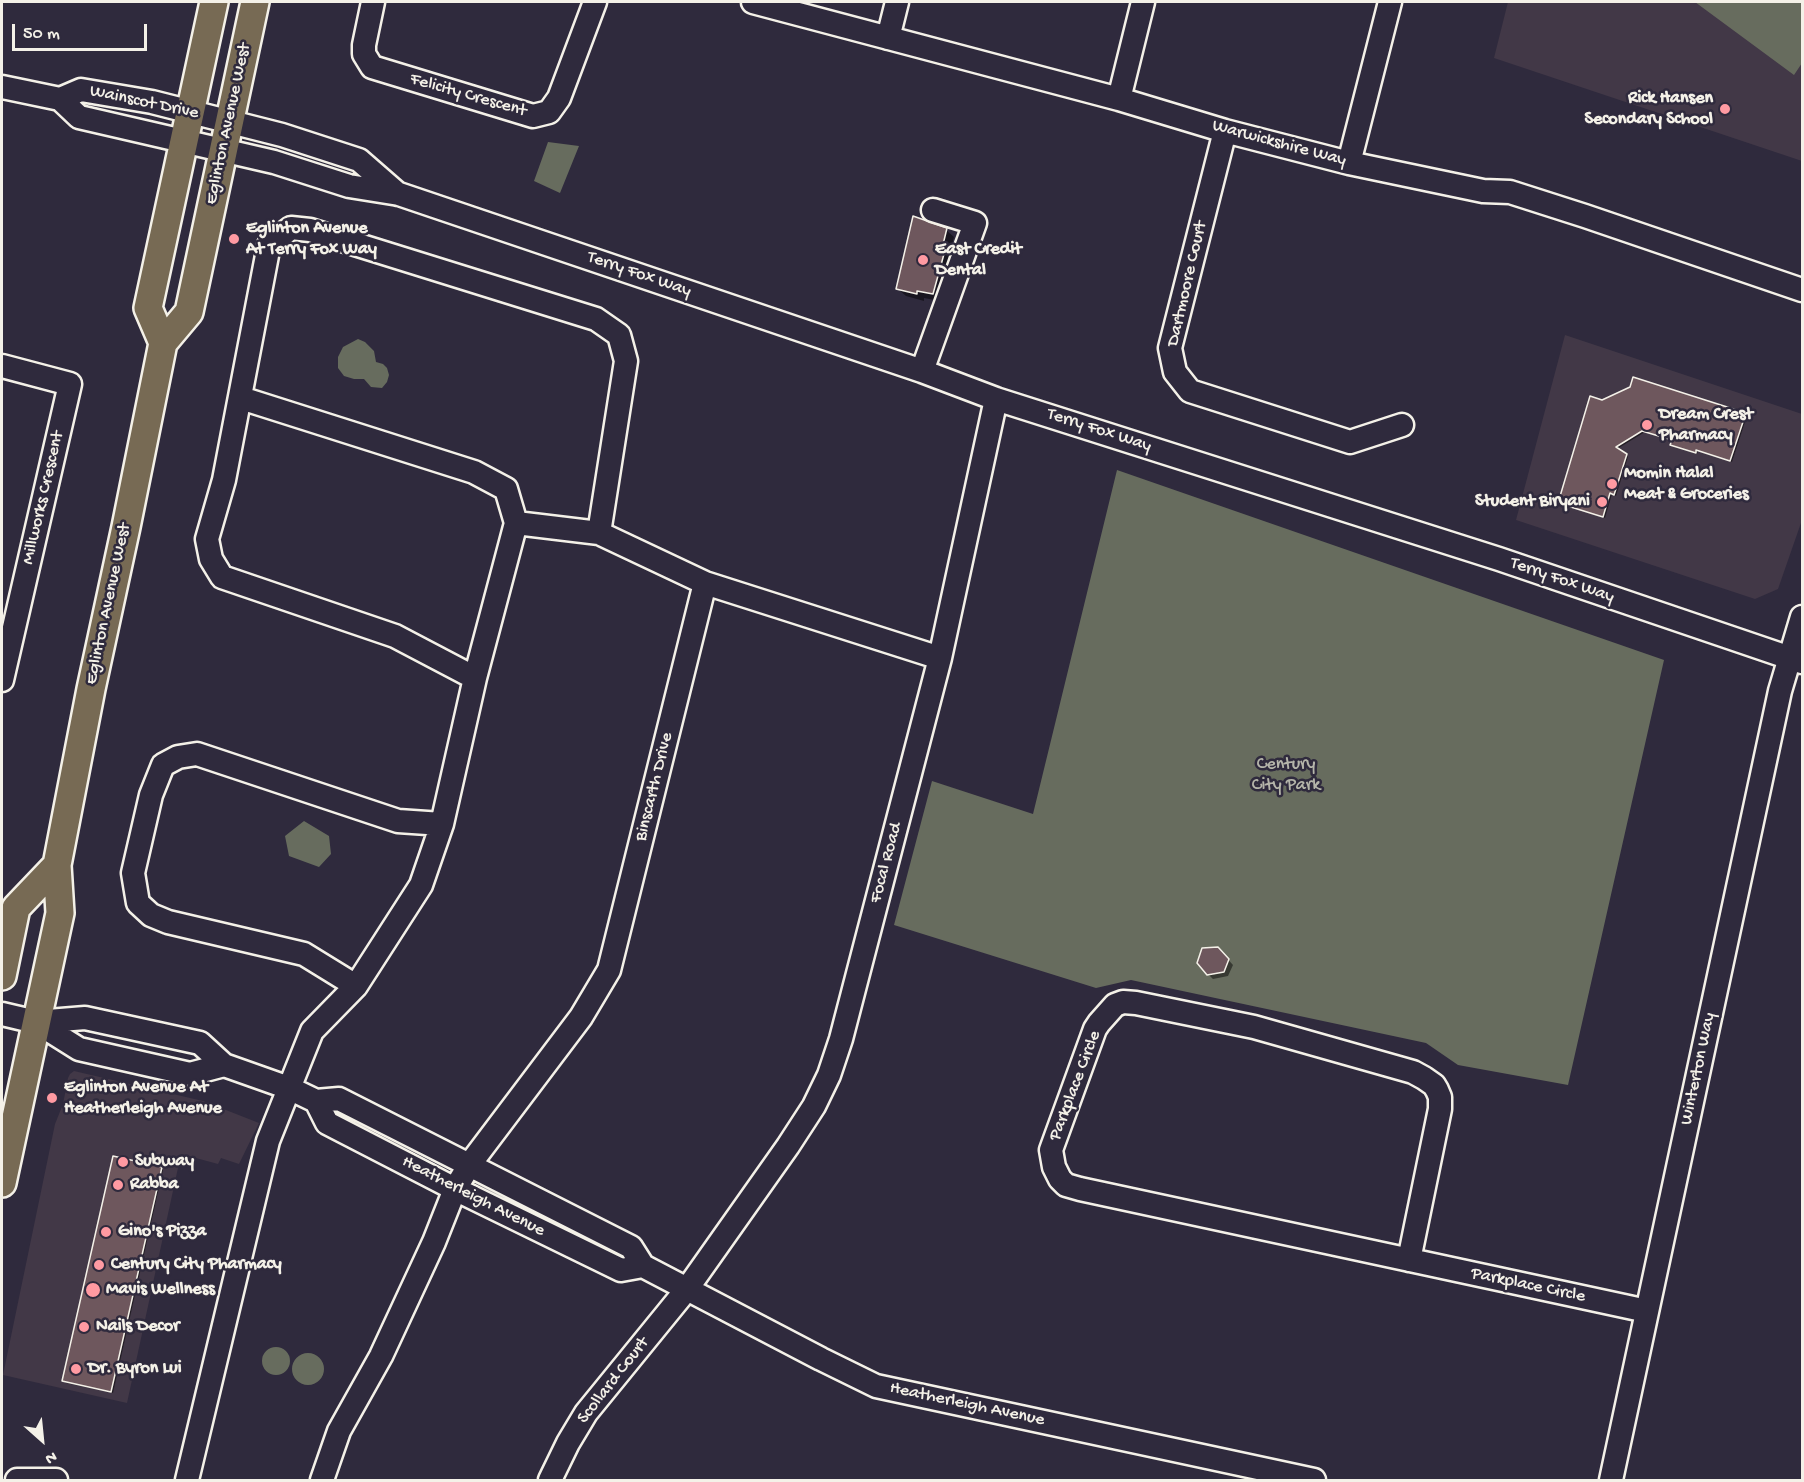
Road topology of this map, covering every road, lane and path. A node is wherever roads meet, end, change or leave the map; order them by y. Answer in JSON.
{"nodes":[{"id":1,"x":214,"y":2,"type":"edge"},
{"id":2,"x":255,"y":2,"type":"edge"},
{"id":3,"x":374,"y":2,"type":"edge"},
{"id":4,"x":595,"y":2,"type":"edge"},
{"id":5,"x":753,"y":2,"type":"edge"},
{"id":6,"x":897,"y":2,"type":"edge"},
{"id":7,"x":1143,"y":2,"type":"edge"},
{"id":8,"x":1390,"y":2,"type":"edge"},
{"id":9,"x":888,"y":38,"type":"junction"},
{"id":10,"x":2,"y":87,"type":"edge"},
{"id":11,"x":60,"y":99,"type":"junction"},
{"id":12,"x":1119,"y":99,"type":"junction"},
{"id":13,"x":190,"y":112,"type":"junction"},
{"id":14,"x":230,"y":122,"type":"junction"},
{"id":15,"x":1225,"y":131,"type":"junction"},
{"id":16,"x":184,"y":141,"type":"junction"},
{"id":17,"x":224,"y":150,"type":"junction"},
{"id":18,"x":1349,"y":164,"type":"junction"},
{"id":19,"x":399,"y":194,"type":"junction"},
{"id":20,"x":933,"y":210,"type":"dead end"},
{"id":21,"x":1803,"y":290,"type":"edge"},
{"id":22,"x":163,"y":342,"type":"junction"},
{"id":23,"x":2,"y":366,"type":"edge"},
{"id":24,"x":922,"y":371,"type":"junction"},
{"id":25,"x":241,"y":398,"type":"junction"},
{"id":26,"x":996,"y":399,"type":"junction"},
{"id":27,"x":1402,"y":425,"type":"dead end"},
{"id":28,"x":516,"y":523,"type":"junction"},
{"id":29,"x":600,"y":533,"type":"junction"},
{"id":30,"x":705,"y":584,"type":"junction"},
{"id":31,"x":1803,"y":617,"type":"edge"},
{"id":32,"x":940,"y":658,"type":"junction"},
{"id":33,"x":1796,"y":660,"type":"edge"},
{"id":34,"x":476,"y":678,"type":"junction"},
{"id":35,"x":2,"y":680,"type":"edge"},
{"id":36,"x":442,"y":824,"type":"junction"},
{"id":37,"x":57,"y":865,"type":"junction"},
{"id":38,"x":2,"y":976,"type":"edge"},
{"id":39,"x":356,"y":986,"type":"junction"},
{"id":40,"x":2,"y":1014,"type":"edge"},
{"id":41,"x":36,"y":1022,"type":"junction"},
{"id":42,"x":224,"y":1065,"type":"junction"},
{"id":43,"x":289,"y":1088,"type":"junction"},
{"id":44,"x":316,"y":1101,"type":"junction"},
{"id":45,"x":470,"y":1164,"type":"junction"},
{"id":46,"x":2,"y":1183,"type":"edge"},
{"id":47,"x":455,"y":1189,"type":"junction"},
{"id":48,"x":1409,"y":1260,"type":"junction"},
{"id":49,"x":643,"y":1266,"type":"junction"},
{"id":50,"x":687,"y":1289,"type":"junction"},
{"id":51,"x":1647,"y":1311,"type":"junction"},
{"id":52,"x":17,"y":1480,"type":"edge"},
{"id":53,"x":56,"y":1480,"type":"edge"},
{"id":54,"x":187,"y":1480,"type":"edge"},
{"id":55,"x":322,"y":1480,"type":"edge"},
{"id":56,"x":550,"y":1480,"type":"edge"},
{"id":57,"x":1314,"y":1480,"type":"edge"},
{"id":58,"x":1611,"y":1480,"type":"edge"}],
"edges":[{"from":1,"to":13,"type":"main road"},
{"from":2,"to":14,"type":"main road","name":"Eglinton Avenue West"},
{"from":3,"to":4,"type":"street","name":"Felicity Crescent"},
{"from":5,"to":9,"type":"street","name":"Warwickshire Way"},
{"from":6,"to":9,"type":"street"},
{"from":7,"to":12,"type":"street"},
{"from":8,"to":18,"type":"street"},
{"from":9,"to":12,"type":"street","name":"Warwickshire Way"},
{"from":10,"to":11,"type":"street","name":"Wainscot Drive"},
{"from":11,"to":13,"type":"street","name":"Wainscot Drive"},
{"from":11,"to":16,"type":"street","name":"Wainscot Drive"},
{"from":12,"to":15,"type":"street","name":"Warwickshire Way"},
{"from":13,"to":14,"type":"street","name":"Wainscot Drive"},
{"from":13,"to":16,"type":"main road"},
{"from":14,"to":17,"type":"main road","name":"Eglinton Avenue West"},
{"from":14,"to":19,"type":"street","name":"Terry Fox Way"},
{"from":15,"to":18,"type":"street","name":"Warwickshire Way"},
{"from":15,"to":27,"type":"street","name":"Dartmoore Court"},
{"from":16,"to":17,"type":"street","name":"Terry Fox Way"},
{"from":16,"to":22,"type":"main road"},
{"from":17,"to":19,"type":"street","name":"Terry Fox Way"},
{"from":17,"to":22,"type":"main road","name":"Eglinton Avenue West"},
{"from":18,"to":21,"type":"street","name":"Warwickshire Way"},
{"from":19,"to":24,"type":"street","name":"Terry Fox Way"},
{"from":20,"to":24,"type":"street"},
{"from":22,"to":37,"type":"main road","name":"Eglinton Avenue West"},
{"from":23,"to":35,"type":"street","name":"Millworks Crescent"},
{"from":24,"to":26,"type":"street","name":"Terry Fox Way"},
{"from":25,"to":28,"type":"street"},
{"from":25,"to":29,"type":"street"},
{"from":25,"to":34,"type":"street"},
{"from":26,"to":32,"type":"street","name":"Focal Road"},
{"from":26,"to":33,"type":"street","name":"Terry Fox Way"},
{"from":28,"to":29,"type":"street"},
{"from":28,"to":34,"type":"street"},
{"from":29,"to":30,"type":"street"},
{"from":30,"to":32,"type":"street"},
{"from":30,"to":45,"type":"street","name":"Binscarth Drive"},
{"from":31,"to":33,"type":"street","name":"Winterton Way"},
{"from":32,"to":50,"type":"street","name":"Focal Road"},
{"from":33,"to":51,"type":"street","name":"Winterton Way"},
{"from":34,"to":36,"type":"street"},
{"from":36,"to":39,"type":"street"},
{"from":36,"to":39,"type":"street"},
{"from":37,"to":38,"type":"main road"},
{"from":37,"to":41,"type":"main road","name":"Eglinton Avenue West"},
{"from":39,"to":43,"type":"street"},
{"from":40,"to":41,"type":"street"},
{"from":41,"to":42,"type":"street","name":"Heatherleigh Avenue"},
{"from":41,"to":42,"type":"street"},
{"from":41,"to":46,"type":"main road","name":"Eglinton Avenue West"},
{"from":42,"to":43,"type":"street","name":"Heatherleigh Avenue"},
{"from":43,"to":44,"type":"street","name":"Heatherleigh Avenue"},
{"from":43,"to":54,"type":"street"},
{"from":44,"to":45,"type":"street","name":"Heatherleigh Avenue"},
{"from":44,"to":47,"type":"street","name":"Heatherleigh Avenue"},
{"from":45,"to":47,"type":"street","name":"Binscarth Drive"},
{"from":45,"to":49,"type":"street","name":"Heatherleigh Avenue"},
{"from":47,"to":49,"type":"street","name":"Heatherleigh Avenue"},
{"from":47,"to":55,"type":"street","name":"Binscarth Drive"},
{"from":48,"to":48,"type":"street","name":"Parkplace Circle"},
{"from":48,"to":51,"type":"street","name":"Parkplace Circle"},
{"from":49,"to":50,"type":"street","name":"Heatherleigh Avenue"},
{"from":50,"to":56,"type":"street","name":"Scollard Court"},
{"from":50,"to":57,"type":"street","name":"Heatherleigh Avenue"},
{"from":51,"to":58,"type":"street","name":"Winterton Way"},
{"from":52,"to":53,"type":"street"}]}
